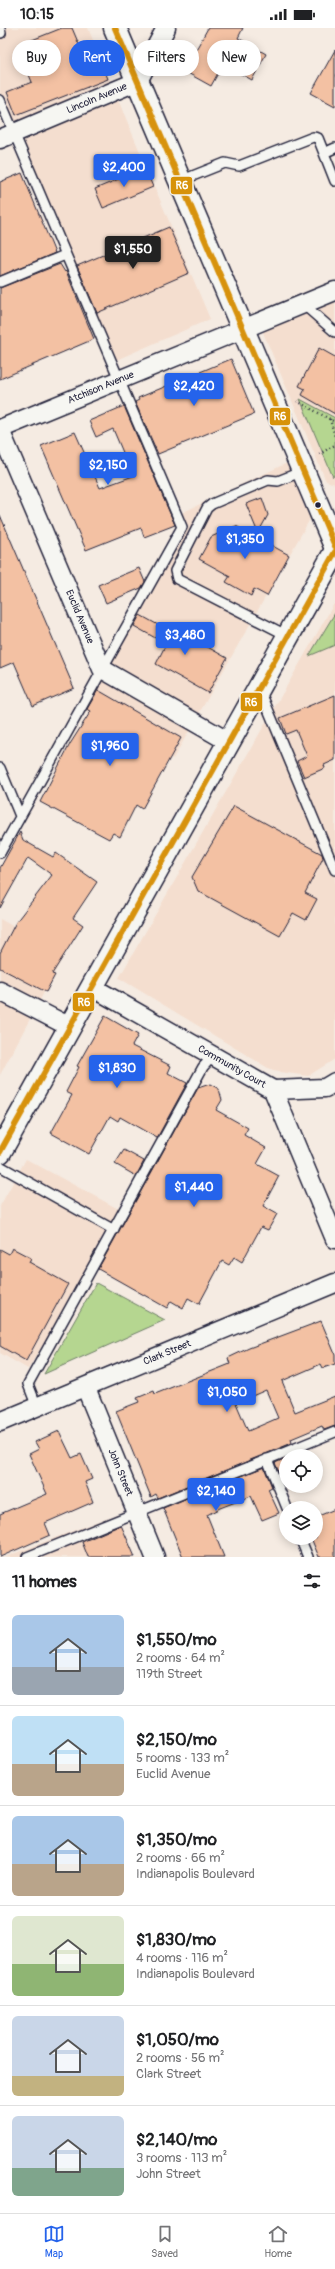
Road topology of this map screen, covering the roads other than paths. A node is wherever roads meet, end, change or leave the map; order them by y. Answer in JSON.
{"nodes":[{"id":1,"x":115,"y":28,"type":"edge"},
{"id":2,"x":166,"y":28,"type":"edge"},
{"id":3,"x":138,"y":81,"type":"junction"},
{"id":4,"x":0,"y":100,"type":"edge"},
{"id":5,"x":7,"y":136,"type":"edge"},
{"id":6,"x":335,"y":148,"type":"edge"},
{"id":7,"x":324,"y":153,"type":"junction"},
{"id":8,"x":335,"y":181,"type":"edge"},
{"id":9,"x":180,"y":182,"type":"junction"},
{"id":10,"x":65,"y":255,"type":"junction"},
{"id":11,"x":0,"y":282,"type":"edge"},
{"id":12,"x":335,"y":291,"type":"edge"},
{"id":13,"x":303,"y":304,"type":"junction"},
{"id":14,"x":243,"y":328,"type":"junction"},
{"id":15,"x":335,"y":332,"type":"edge"},
{"id":16,"x":118,"y":380,"type":"junction"},
{"id":17,"x":0,"y":430,"type":"edge"},
{"id":18,"x":304,"y":471,"type":"junction"},
{"id":19,"x":335,"y":546,"type":"edge"},
{"id":20,"x":335,"y":552,"type":"edge"},
{"id":21,"x":288,"y":636,"type":"junction"},
{"id":22,"x":102,"y":669,"type":"junction"},
{"id":23,"x":259,"y":688,"type":"junction"},
{"id":24,"x":229,"y":742,"type":"junction"},
{"id":25,"x":0,"y":768,"type":"edge"},
{"id":26,"x":20,"y":816,"type":"junction"},
{"id":27,"x":0,"y":853,"type":"edge"},
{"id":28,"x":335,"y":870,"type":"edge"},
{"id":29,"x":92,"y":987,"type":"junction"},
{"id":30,"x":0,"y":991,"type":"edge"},
{"id":31,"x":70,"y":1027,"type":"junction"},
{"id":32,"x":213,"y":1056,"type":"junction"},
{"id":33,"x":335,"y":1082,"type":"edge"},
{"id":34,"x":273,"y":1090,"type":"junction"},
{"id":35,"x":0,"y":1152,"type":"edge"},
{"id":36,"x":0,"y":1166,"type":"edge"},
{"id":37,"x":114,"y":1230,"type":"junction"},
{"id":38,"x":335,"y":1240,"type":"edge"},
{"id":39,"x":335,"y":1283,"type":"edge"},
{"id":40,"x":86,"y":1388,"type":"junction"},
{"id":41,"x":37,"y":1407,"type":"junction"},
{"id":42,"x":0,"y":1422,"type":"edge"},
{"id":43,"x":335,"y":1432,"type":"edge"},
{"id":44,"x":267,"y":1459,"type":"junction"},
{"id":45,"x":284,"y":1501,"type":"edge"},
{"id":46,"x":137,"y":1512,"type":"junction"},
{"id":47,"x":303,"y":1545,"type":"edge"},
{"id":48,"x":27,"y":1557,"type":"edge"},
{"id":49,"x":155,"y":1557,"type":"edge"},
{"id":50,"x":308,"y":1557,"type":"edge"}],
"edges":[{"from":1,"to":3,"type":"main road"},
{"from":2,"to":3,"type":"street","name":"Lincoln Avenue"},
{"from":3,"to":5,"type":"street","name":"Lincoln Avenue"},
{"from":3,"to":9,"type":"main road"},
{"from":4,"to":5,"type":"lane"},
{"from":5,"to":10,"type":"lane"},
{"from":6,"to":7,"type":"lane"},
{"from":7,"to":8,"type":"lane"},
{"from":7,"to":9,"type":"lane"},
{"from":9,"to":14,"type":"main road"},
{"from":10,"to":11,"type":"lane"},
{"from":10,"to":16,"type":"lane"},
{"from":12,"to":13,"type":"street","name":"Atchison Avenue"},
{"from":13,"to":14,"type":"street","name":"Atchison Avenue"},
{"from":13,"to":15,"type":"lane"},
{"from":14,"to":16,"type":"street","name":"Atchison Avenue"},
{"from":14,"to":18,"type":"main road"},
{"from":16,"to":17,"type":"street","name":"Atchison Avenue"},
{"from":16,"to":22,"type":"lane"},
{"from":17,"to":22,"type":"street","name":"Euclid Avenue"},
{"from":18,"to":19,"type":"main road"},
{"from":18,"to":21,"type":"lane"},
{"from":20,"to":21,"type":"main road"},
{"from":21,"to":23,"type":"main road"},
{"from":22,"to":24,"type":"street"},
{"from":22,"to":26,"type":"lane"},
{"from":23,"to":24,"type":"main road"},
{"from":23,"to":28,"type":"lane"},
{"from":24,"to":29,"type":"main road"},
{"from":25,"to":26,"type":"lane"},
{"from":26,"to":27,"type":"lane"},
{"from":29,"to":31,"type":"main road"},
{"from":29,"to":32,"type":"street","name":"Community Court"},
{"from":30,"to":31,"type":"street"},
{"from":31,"to":35,"type":"main road"},
{"from":32,"to":34,"type":"street","name":"Community Court"},
{"from":32,"to":37,"type":"lane"},
{"from":33,"to":34,"type":"street"},
{"from":34,"to":38,"type":"street","name":"Community Court"},
{"from":36,"to":37,"type":"lane"},
{"from":37,"to":41,"type":"lane"},
{"from":39,"to":40,"type":"street","name":"Clark Street"},
{"from":40,"to":41,"type":"street","name":"Clark Street"},
{"from":40,"to":46,"type":"street","name":"John Street"},
{"from":41,"to":42,"type":"street","name":"Clark Street"},
{"from":43,"to":44,"type":"lane"},
{"from":44,"to":45,"type":"lane"},
{"from":44,"to":46,"type":"lane"},
{"from":46,"to":48,"type":"lane"},
{"from":46,"to":49,"type":"street","name":"John Street"},
{"from":47,"to":50,"type":"lane"}]}
